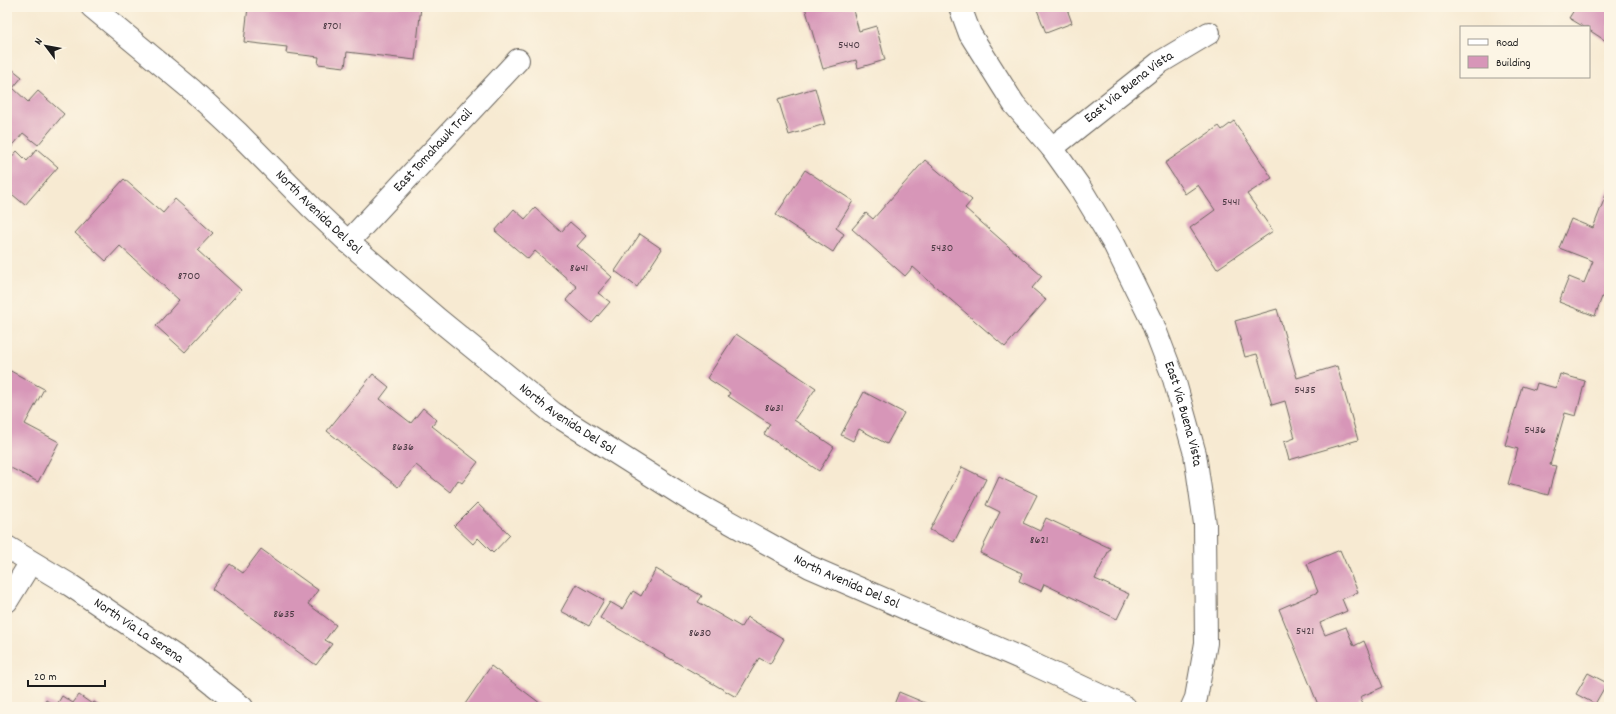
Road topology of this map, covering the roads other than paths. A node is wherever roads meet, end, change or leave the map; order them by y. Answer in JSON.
{"nodes":[{"id":1,"x":92,"y":7,"type":"edge"},
{"id":2,"x":960,"y":7,"type":"edge"},
{"id":3,"x":1209,"y":33,"type":"dead end"},
{"id":4,"x":518,"y":60,"type":"dead end"},
{"id":5,"x":1052,"y":148,"type":"junction"},
{"id":6,"x":348,"y":242,"type":"junction"},
{"id":7,"x":7,"y":547,"type":"edge"},
{"id":8,"x":31,"y":562,"type":"junction"},
{"id":9,"x":7,"y":602,"type":"edge"},
{"id":10,"x":242,"y":707,"type":"edge"},
{"id":11,"x":1125,"y":707,"type":"edge"},
{"id":12,"x":1192,"y":707,"type":"edge"}],
"edges":[{"from":1,"to":6,"type":"street","name":"North Avenida Del Sol"},
{"from":2,"to":5,"type":"street","name":"East Via Buena Vista"},
{"from":3,"to":5,"type":"street","name":"East Via Buena Vista"},
{"from":4,"to":6,"type":"street","name":"East Tomahawk Trail"},
{"from":5,"to":12,"type":"street","name":"East Via Buena Vista"},
{"from":6,"to":11,"type":"street","name":"North Avenida Del Sol"},
{"from":7,"to":8,"type":"street","name":"North Via La Serena"},
{"from":8,"to":9,"type":"street"},
{"from":8,"to":10,"type":"street","name":"North Via La Serena"}]}
